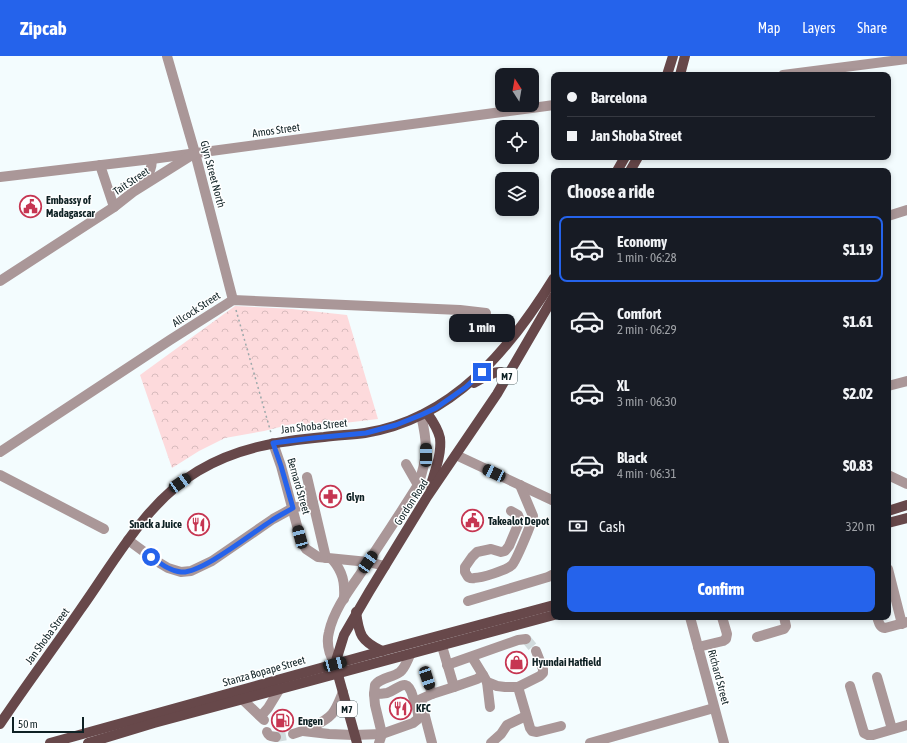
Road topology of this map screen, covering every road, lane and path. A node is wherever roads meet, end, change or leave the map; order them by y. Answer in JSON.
{"nodes":[{"id":1,"x":168,"y":56,"type":"edge"},
{"id":2,"x":673,"y":56,"type":"edge"},
{"id":3,"x":685,"y":56,"type":"edge"},
{"id":4,"x":907,"y":59,"type":"edge"},
{"id":5,"x":668,"y":72,"type":"edge"},
{"id":6,"x":681,"y":72,"type":"edge"},
{"id":7,"x":806,"y":72,"type":"edge"},
{"id":8,"x":551,"y":105,"type":"edge"},
{"id":9,"x":195,"y":153,"type":"junction"},
{"id":10,"x":152,"y":159,"type":"junction"},
{"id":11,"x":100,"y":165,"type":"junction"},
{"id":12,"x":0,"y":177,"type":"edge"},
{"id":13,"x":133,"y":192,"type":"junction"},
{"id":14,"x":114,"y":207,"type":"junction"},
{"id":15,"x":907,"y":210,"type":"edge"},
{"id":16,"x":891,"y":215,"type":"edge"},
{"id":17,"x":0,"y":281,"type":"edge"},
{"id":18,"x":551,"y":283,"type":"edge"},
{"id":19,"x":233,"y":300,"type":"junction"},
{"id":20,"x":551,"y":301,"type":"edge"},
{"id":21,"x":486,"y":313,"type":"dead end"},
{"id":22,"x":507,"y":376,"type":"junction"},
{"id":23,"x":907,"y":381,"type":"edge"},
{"id":24,"x":891,"y":385,"type":"edge"},
{"id":25,"x":466,"y":387,"type":"junction"},
{"id":26,"x":424,"y":414,"type":"junction"},
{"id":27,"x":273,"y":443,"type":"junction"},
{"id":28,"x":0,"y":452,"type":"edge"},
{"id":29,"x":456,"y":455,"type":"junction"},
{"id":30,"x":424,"y":466,"type":"junction"},
{"id":31,"x":0,"y":475,"type":"edge"},
{"id":32,"x":891,"y":476,"type":"edge"},
{"id":33,"x":307,"y":477,"type":"dead end"},
{"id":34,"x":907,"y":484,"type":"edge"},
{"id":35,"x":418,"y":485,"type":"junction"},
{"id":36,"x":520,"y":485,"type":"junction"},
{"id":37,"x":542,"y":495,"type":"junction"},
{"id":38,"x":428,"y":497,"type":"junction"},
{"id":39,"x":551,"y":500,"type":"edge"},
{"id":40,"x":313,"y":503,"type":"junction"},
{"id":41,"x":906,"y":505,"type":"edge"},
{"id":42,"x":293,"y":508,"type":"junction"},
{"id":43,"x":891,"y":510,"type":"edge"},
{"id":44,"x":512,"y":511,"type":"dead end"},
{"id":45,"x":532,"y":513,"type":"junction"},
{"id":46,"x":907,"y":518,"type":"edge"},
{"id":47,"x":891,"y":522,"type":"edge"},
{"id":48,"x":104,"y":529,"type":"dead end"},
{"id":49,"x":128,"y":540,"type":"junction"},
{"id":50,"x":508,"y":549,"type":"junction"},
{"id":51,"x":518,"y":554,"type":"junction"},
{"id":52,"x":329,"y":559,"type":"junction"},
{"id":53,"x":368,"y":562,"type":"junction"},
{"id":54,"x":385,"y":566,"type":"junction"},
{"id":55,"x":551,"y":576,"type":"edge"},
{"id":56,"x":891,"y":577,"type":"edge"},
{"id":57,"x":344,"y":599,"type":"junction"},
{"id":58,"x":468,"y":601,"type":"dead end"},
{"id":59,"x":551,"y":606,"type":"edge"},
{"id":60,"x":903,"y":609,"type":"edge"},
{"id":61,"x":356,"y":612,"type":"junction"},
{"id":62,"x":551,"y":616,"type":"edge"},
{"id":63,"x":691,"y":620,"type":"edge"},
{"id":64,"x":723,"y":620,"type":"edge"},
{"id":65,"x":786,"y":620,"type":"edge"},
{"id":66,"x":878,"y":620,"type":"edge"},
{"id":67,"x":904,"y":623,"type":"edge"},
{"id":68,"x":757,"y":637,"type":"dead end"},
{"id":69,"x":526,"y":639,"type":"dead end"},
{"id":70,"x":442,"y":646,"type":"junction"},
{"id":71,"x":698,"y":647,"type":"junction"},
{"id":72,"x":382,"y":651,"type":"junction"},
{"id":73,"x":536,"y":651,"type":"tunnel mouth"},
{"id":74,"x":410,"y":655,"type":"junction"},
{"id":75,"x":472,"y":656,"type":"junction"},
{"id":76,"x":335,"y":664,"type":"junction"},
{"id":77,"x":447,"y":665,"type":"junction"},
{"id":78,"x":338,"y":674,"type":"junction"},
{"id":79,"x":876,"y":677,"type":"dead end"},
{"id":80,"x":427,"y":678,"type":"dead end"},
{"id":81,"x":485,"y":678,"type":"junction"},
{"id":82,"x":850,"y":686,"type":"dead end"},
{"id":83,"x":454,"y":687,"type":"junction"},
{"id":84,"x":518,"y":687,"type":"junction"},
{"id":85,"x":279,"y":690,"type":"junction"},
{"id":86,"x":343,"y":692,"type":"junction"},
{"id":87,"x":374,"y":694,"type":"junction"},
{"id":88,"x":432,"y":694,"type":"junction"},
{"id":89,"x":243,"y":700,"type":"junction"},
{"id":90,"x":490,"y":707,"type":"dead end"},
{"id":91,"x":714,"y":708,"type":"junction"},
{"id":92,"x":526,"y":716,"type":"junction"},
{"id":93,"x":0,"y":724,"type":"edge"},
{"id":94,"x":907,"y":725,"type":"edge"},
{"id":95,"x":561,"y":726,"type":"dead end"},
{"id":96,"x":892,"y":729,"type":"junction"},
{"id":97,"x":303,"y":731,"type":"junction"},
{"id":98,"x":267,"y":732,"type":"dead end"},
{"id":99,"x":293,"y":734,"type":"tunnel mouth"},
{"id":100,"x":276,"y":737,"type":"tunnel mouth"},
{"id":101,"x":380,"y":738,"type":"edge"},
{"id":102,"x":356,"y":739,"type":"edge"},
{"id":103,"x":50,"y":743,"type":"edge"},
{"id":104,"x":88,"y":743,"type":"edge"},
{"id":105,"x":432,"y":743,"type":"edge"},
{"id":106,"x":491,"y":743,"type":"edge"},
{"id":107,"x":590,"y":743,"type":"edge"},
{"id":108,"x":724,"y":743,"type":"edge"}],
"edges":[{"from":1,"to":9,"type":"street","name":"Glyn Street North"},
{"from":2,"to":5,"type":"main road"},
{"from":3,"to":6,"type":"main road"},
{"from":4,"to":7,"type":"street"},
{"from":8,"to":9,"type":"street","name":"Amos Street"},
{"from":9,"to":10,"type":"street","name":"Amos Street"},
{"from":9,"to":13,"type":"street","name":"Tait Street"},
{"from":9,"to":19,"type":"street","name":"Glyn Street North"},
{"from":10,"to":11,"type":"street","name":"Amos Street"},
{"from":10,"to":13,"type":"street"},
{"from":11,"to":12,"type":"street","name":"Amos Street"},
{"from":11,"to":14,"type":"street"},
{"from":13,"to":14,"type":"street","name":"Tait Street"},
{"from":14,"to":17,"type":"street","name":"Tait Street"},
{"from":15,"to":16,"type":"street"},
{"from":18,"to":25,"type":"main road","name":"Jan Shoba Street","number":"M7"},
{"from":19,"to":21,"type":"street","name":"Allcock Street"},
{"from":19,"to":27,"type":"path"},
{"from":19,"to":28,"type":"street","name":"Allcock Street"},
{"from":20,"to":22,"type":"main road","name":"Gordon Road","number":"M7"},
{"from":22,"to":25,"type":"main road"},
{"from":22,"to":29,"type":"main road","name":"Gordon Road","number":"M7"},
{"from":23,"to":24,"type":"street"},
{"from":25,"to":26,"type":"main road","name":"Jan Shoba Street","number":"M7"},
{"from":26,"to":27,"type":"main road","name":"Jan Shoba Street","number":"M7"},
{"from":26,"to":30,"type":"street","name":"Gordon Road"},
{"from":26,"to":38,"type":"main road"},
{"from":27,"to":42,"type":"street","name":"Bernard Street"},
{"from":27,"to":49,"type":"main road","name":"Jan Shoba Street","number":"M7"},
{"from":29,"to":36,"type":"street"},
{"from":29,"to":38,"type":"main road","name":"Gordon Road","number":"M7"},
{"from":30,"to":35,"type":"street","name":"Gordon Road"},
{"from":30,"to":35,"type":"street"},
{"from":31,"to":48,"type":"street"},
{"from":32,"to":34,"type":"street"},
{"from":33,"to":40,"type":"street"},
{"from":35,"to":53,"type":"street","name":"Gordon Road"},
{"from":36,"to":37,"type":"street"},
{"from":36,"to":45,"type":"street"},
{"from":37,"to":39,"type":"street"},
{"from":37,"to":45,"type":"street"},
{"from":38,"to":54,"type":"main road","name":"Gordon Road","number":"M7"},
{"from":40,"to":42,"type":"street"},
{"from":40,"to":52,"type":"street"},
{"from":41,"to":43,"type":"main road"},
{"from":42,"to":49,"type":"street"},
{"from":42,"to":52,"type":"street","name":"Bernard Street"},
{"from":44,"to":50,"type":"street"},
{"from":45,"to":51,"type":"street"},
{"from":46,"to":47,"type":"main road"},
{"from":49,"to":93,"type":"main road","name":"Jan Shoba Street","number":"M7"},
{"from":50,"to":51,"type":"street"},
{"from":50,"to":51,"type":"street"},
{"from":52,"to":53,"type":"street","name":"Bernard Street"},
{"from":52,"to":57,"type":"street"},
{"from":53,"to":54,"type":"street","name":"Bernard Street"},
{"from":53,"to":57,"type":"street","name":"Gordon Road"},
{"from":54,"to":61,"type":"main road","name":"Gordon Road","number":"M7"},
{"from":55,"to":58,"type":"street"},
{"from":56,"to":60,"type":"street"},
{"from":57,"to":76,"type":"street","name":"Gordon Road"},
{"from":59,"to":72,"type":"main road","name":"Stanza Bopape Street"},
{"from":60,"to":67,"type":"street"},
{"from":61,"to":72,"type":"main road"},
{"from":61,"to":76,"type":"main road","name":"Gordon Road","number":"M7"},
{"from":62,"to":70,"type":"main road","name":"Stanza Bopape Street"},
{"from":63,"to":71,"type":"street","name":"Richard Street"},
{"from":64,"to":71,"type":"street"},
{"from":65,"to":68,"type":"street"},
{"from":66,"to":67,"type":"street"},
{"from":69,"to":75,"type":"street"},
{"from":70,"to":74,"type":"main road","name":"Stanza Bopape Street"},
{"from":70,"to":77,"type":"street"},
{"from":71,"to":91,"type":"street","name":"Richard Street"},
{"from":72,"to":76,"type":"main road","name":"Stanza Bopape Street"},
{"from":73,"to":84,"type":"street"},
{"from":74,"to":78,"type":"main road","name":"Stanza Bopape Street"},
{"from":74,"to":87,"type":"street"},
{"from":75,"to":77,"type":"street"},
{"from":75,"to":81,"type":"street"},
{"from":76,"to":78,"type":"main road","name":"Gordon Road","number":"M7"},
{"from":76,"to":103,"type":"main road","name":"Stanza Bopape Street"},
{"from":77,"to":83,"type":"street"},
{"from":78,"to":85,"type":"main road","name":"Stanza Bopape Street"},
{"from":78,"to":86,"type":"main road","name":"Gordon Road","number":"M7"},
{"from":79,"to":96,"type":"street"},
{"from":80,"to":88,"type":"street"},
{"from":81,"to":83,"type":"street"},
{"from":81,"to":84,"type":"street"},
{"from":81,"to":90,"type":"street"},
{"from":82,"to":96,"type":"street"},
{"from":83,"to":88,"type":"street"},
{"from":84,"to":92,"type":"street"},
{"from":85,"to":89,"type":"main road","name":"Stanza Bopape Street"},
{"from":85,"to":89,"type":"street"},
{"from":86,"to":97,"type":"street"},
{"from":86,"to":102,"type":"main road","name":"Gordon Road","number":"M7"},
{"from":87,"to":101,"type":"street"},
{"from":87,"to":101,"type":"street"},
{"from":88,"to":105,"type":"street"},
{"from":89,"to":104,"type":"main road","name":"Stanza Bopape Street"},
{"from":91,"to":107,"type":"street"},
{"from":91,"to":108,"type":"street","name":"Richard Street"},
{"from":92,"to":95,"type":"street"},
{"from":92,"to":106,"type":"street"},
{"from":94,"to":96,"type":"street"},
{"from":97,"to":99,"type":"street"},
{"from":97,"to":102,"type":"street"},
{"from":98,"to":100,"type":"street"},
{"from":101,"to":102,"type":"street"}]}
